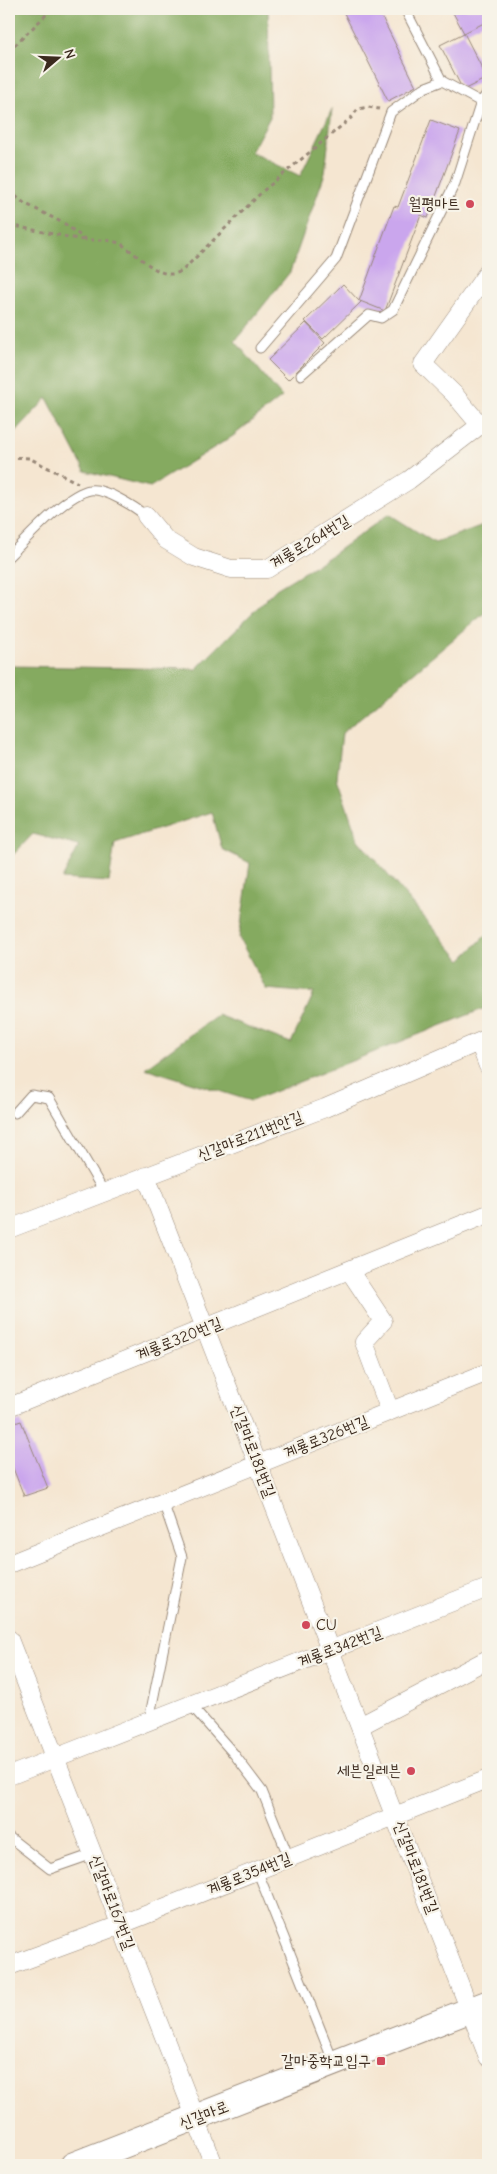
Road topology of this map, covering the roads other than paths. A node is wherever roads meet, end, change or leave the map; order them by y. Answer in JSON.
{"nodes":[{"id":1,"x":405,"y":9,"type":"edge"},
{"id":2,"x":442,"y":82,"type":"junction"},
{"id":3,"x":488,"y":92,"type":"edge"},
{"id":4,"x":481,"y":102,"type":"junction"},
{"id":5,"x":488,"y":272,"type":"edge"},
{"id":6,"x":260,"y":348,"type":"dead end"},
{"id":7,"x":301,"y":375,"type":"dead end"},
{"id":8,"x":484,"y":422,"type":"edge"},
{"id":9,"x":146,"y":516,"type":"joint"},
{"id":10,"x":9,"y":556,"type":"edge"},
{"id":11,"x":484,"y":1040,"type":"edge"},
{"id":12,"x":488,"y":1066,"type":"edge"},
{"id":13,"x":15,"y":1113,"type":"dead end"},
{"id":14,"x":146,"y":1176,"type":"junction"},
{"id":15,"x":104,"y":1192,"type":"junction"},
{"id":16,"x":488,"y":1214,"type":"edge"},
{"id":17,"x":9,"y":1229,"type":"edge"},
{"id":18,"x":349,"y":1270,"type":"junction"},
{"id":19,"x":206,"y":1328,"type":"junction"},
{"id":20,"x":488,"y":1372,"type":"edge"},
{"id":21,"x":9,"y":1407,"type":"edge"},
{"id":22,"x":390,"y":1411,"type":"junction"},
{"id":23,"x":258,"y":1464,"type":"junction"},
{"id":24,"x":163,"y":1502,"type":"junction"},
{"id":25,"x":9,"y":1564,"type":"edge"},
{"id":26,"x":488,"y":1588,"type":"edge"},
{"id":27,"x":9,"y":1639,"type":"edge"},
{"id":28,"x":331,"y":1650,"type":"junction"},
{"id":29,"x":488,"y":1658,"type":"edge"},
{"id":30,"x":191,"y":1705,"type":"junction"},
{"id":31,"x":149,"y":1721,"type":"junction"},
{"id":32,"x":360,"y":1726,"type":"junction"},
{"id":33,"x":55,"y":1758,"type":"junction"},
{"id":34,"x":9,"y":1776,"type":"edge"},
{"id":35,"x":488,"y":1779,"type":"edge"},
{"id":36,"x":396,"y":1816,"type":"junction"},
{"id":37,"x":9,"y":1837,"type":"edge"},
{"id":38,"x":93,"y":1854,"type":"junction"},
{"id":39,"x":289,"y":1858,"type":"junction"},
{"id":40,"x":257,"y":1870,"type":"junction"},
{"id":41,"x":120,"y":1925,"type":"junction"},
{"id":42,"x":9,"y":1966,"type":"edge"},
{"id":43,"x":480,"y":2006,"type":"edge"},
{"id":44,"x":488,"y":2057,"type":"edge"},
{"id":45,"x":334,"y":2064,"type":"junction"},
{"id":46,"x":196,"y":2118,"type":"junction"},
{"id":47,"x":73,"y":2165,"type":"edge"},
{"id":48,"x":214,"y":2165,"type":"edge"}],
"edges":[{"from":1,"to":2,"type":"lane"},
{"from":2,"to":4,"type":"lane"},
{"from":2,"to":6,"type":"lane"},
{"from":3,"to":4,"type":"lane"},
{"from":4,"to":7,"type":"lane"},
{"from":5,"to":8,"type":"street","name":"계룡로264번길"},
{"from":8,"to":9,"type":"street","name":"계룡로264번길"},
{"from":9,"to":10,"type":"lane","name":"계룡로264번길"},
{"from":11,"to":12,"type":"street"},
{"from":11,"to":14,"type":"street","name":"신갈마로211번안길"},
{"from":13,"to":15,"type":"lane"},
{"from":14,"to":15,"type":"street","name":"신갈마로211번안길"},
{"from":14,"to":19,"type":"street","name":"신갈마로181번길"},
{"from":15,"to":17,"type":"street","name":"신갈마로211번안길"},
{"from":16,"to":18,"type":"street","name":"계룡로320번길"},
{"from":18,"to":19,"type":"street","name":"계룡로320번길"},
{"from":18,"to":22,"type":"street"},
{"from":19,"to":21,"type":"street","name":"계룡로320번길"},
{"from":19,"to":23,"type":"street","name":"신갈마로181번길"},
{"from":20,"to":22,"type":"street","name":"계룡로326번길"},
{"from":22,"to":23,"type":"street","name":"계룡로326번길"},
{"from":23,"to":24,"type":"street","name":"계룡로326번길"},
{"from":23,"to":28,"type":"street","name":"신갈마로181번길"},
{"from":24,"to":25,"type":"street","name":"계룡로326번길"},
{"from":24,"to":31,"type":"lane"},
{"from":26,"to":28,"type":"street","name":"계룡로342번길"},
{"from":27,"to":33,"type":"street","name":"신갈마로167번길"},
{"from":28,"to":30,"type":"street","name":"계룡로342번길"},
{"from":28,"to":32,"type":"street","name":"신갈마로181번길"},
{"from":29,"to":32,"type":"street"},
{"from":30,"to":31,"type":"street","name":"계룡로342번길"},
{"from":30,"to":39,"type":"lane"},
{"from":31,"to":33,"type":"street","name":"계룡로342번길"},
{"from":32,"to":36,"type":"street","name":"신갈마로181번길"},
{"from":33,"to":34,"type":"street","name":"계룡로342번길"},
{"from":33,"to":38,"type":"street","name":"신갈마로167번길"},
{"from":35,"to":36,"type":"street","name":"계룡로354번길"},
{"from":36,"to":39,"type":"street","name":"계룡로354번길"},
{"from":36,"to":43,"type":"street","name":"신갈마로181번길"},
{"from":37,"to":38,"type":"lane"},
{"from":38,"to":41,"type":"street","name":"신갈마로167번길"},
{"from":39,"to":40,"type":"street","name":"계룡로354번길"},
{"from":40,"to":41,"type":"street","name":"계룡로354번길"},
{"from":40,"to":45,"type":"lane"},
{"from":41,"to":42,"type":"street","name":"계룡로354번길"},
{"from":41,"to":46,"type":"street","name":"신갈마로167번길"},
{"from":43,"to":44,"type":"street"},
{"from":43,"to":45,"type":"street","name":"신갈마로"},
{"from":45,"to":46,"type":"street","name":"신갈마로"},
{"from":46,"to":47,"type":"street","name":"신갈마로"},
{"from":46,"to":48,"type":"street","name":"신갈마로167번길"}]}
